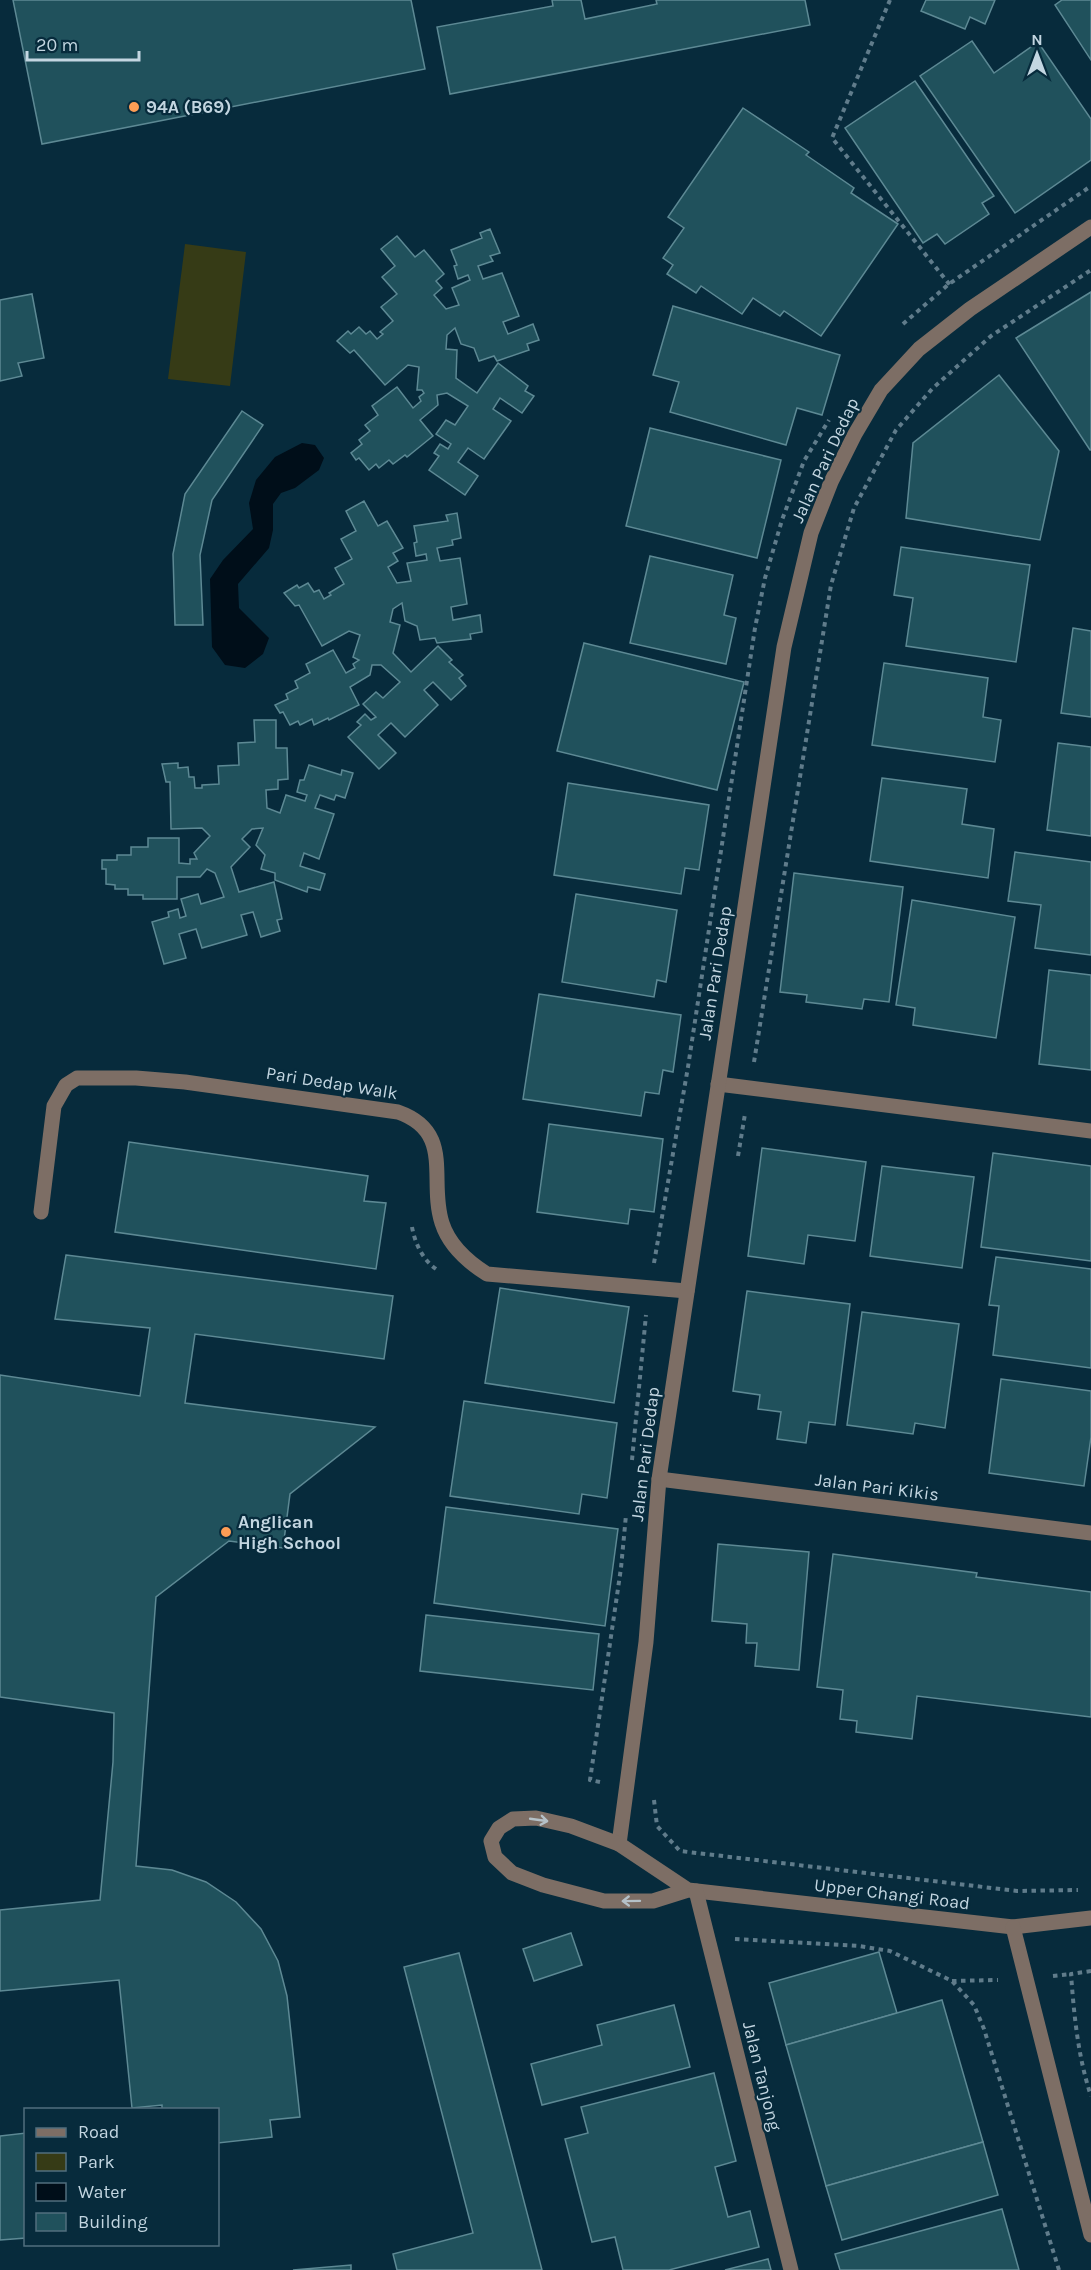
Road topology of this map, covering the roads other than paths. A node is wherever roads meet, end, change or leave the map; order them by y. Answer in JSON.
{"nodes":[{"id":1,"x":1091,"y":227,"type":"edge"},
{"id":2,"x":718,"y":1084,"type":"junction"},
{"id":3,"x":1091,"y":1131,"type":"edge"},
{"id":4,"x":41,"y":1212,"type":"dead end"},
{"id":5,"x":687,"y":1291,"type":"junction"},
{"id":6,"x":659,"y":1479,"type":"junction"},
{"id":7,"x":1091,"y":1533,"type":"edge"},
{"id":8,"x":619,"y":1844,"type":"junction"},
{"id":9,"x":692,"y":1890,"type":"junction"},
{"id":10,"x":1091,"y":1918,"type":"edge"},
{"id":11,"x":1013,"y":1927,"type":"junction"},
{"id":12,"x":1091,"y":2235,"type":"edge"},
{"id":13,"x":791,"y":2270,"type":"edge"}],
"edges":[{"from":1,"to":2,"type":"street","name":"Jalan Pari Dedap"},
{"from":2,"to":3,"type":"street"},
{"from":2,"to":5,"type":"street","name":"Jalan Pari Dedap"},
{"from":4,"to":5,"type":"street","name":"Pari Dedap Walk"},
{"from":5,"to":6,"type":"street","name":"Jalan Pari Dedap"},
{"from":6,"to":7,"type":"street","name":"Jalan Pari Kikis"},
{"from":6,"to":8,"type":"street","name":"Jalan Pari Dedap"},
{"from":8,"to":9,"type":"street","name":"Upper Changi Road"},
{"from":9,"to":8,"type":"street","name":"Upper Changi Road","one_way":true},
{"from":9,"to":11,"type":"street","name":"Upper Changi Road"},
{"from":9,"to":13,"type":"street","name":"Jalan Tanjong"},
{"from":10,"to":11,"type":"street","name":"Upper Changi Road"},
{"from":11,"to":12,"type":"street"}]}
